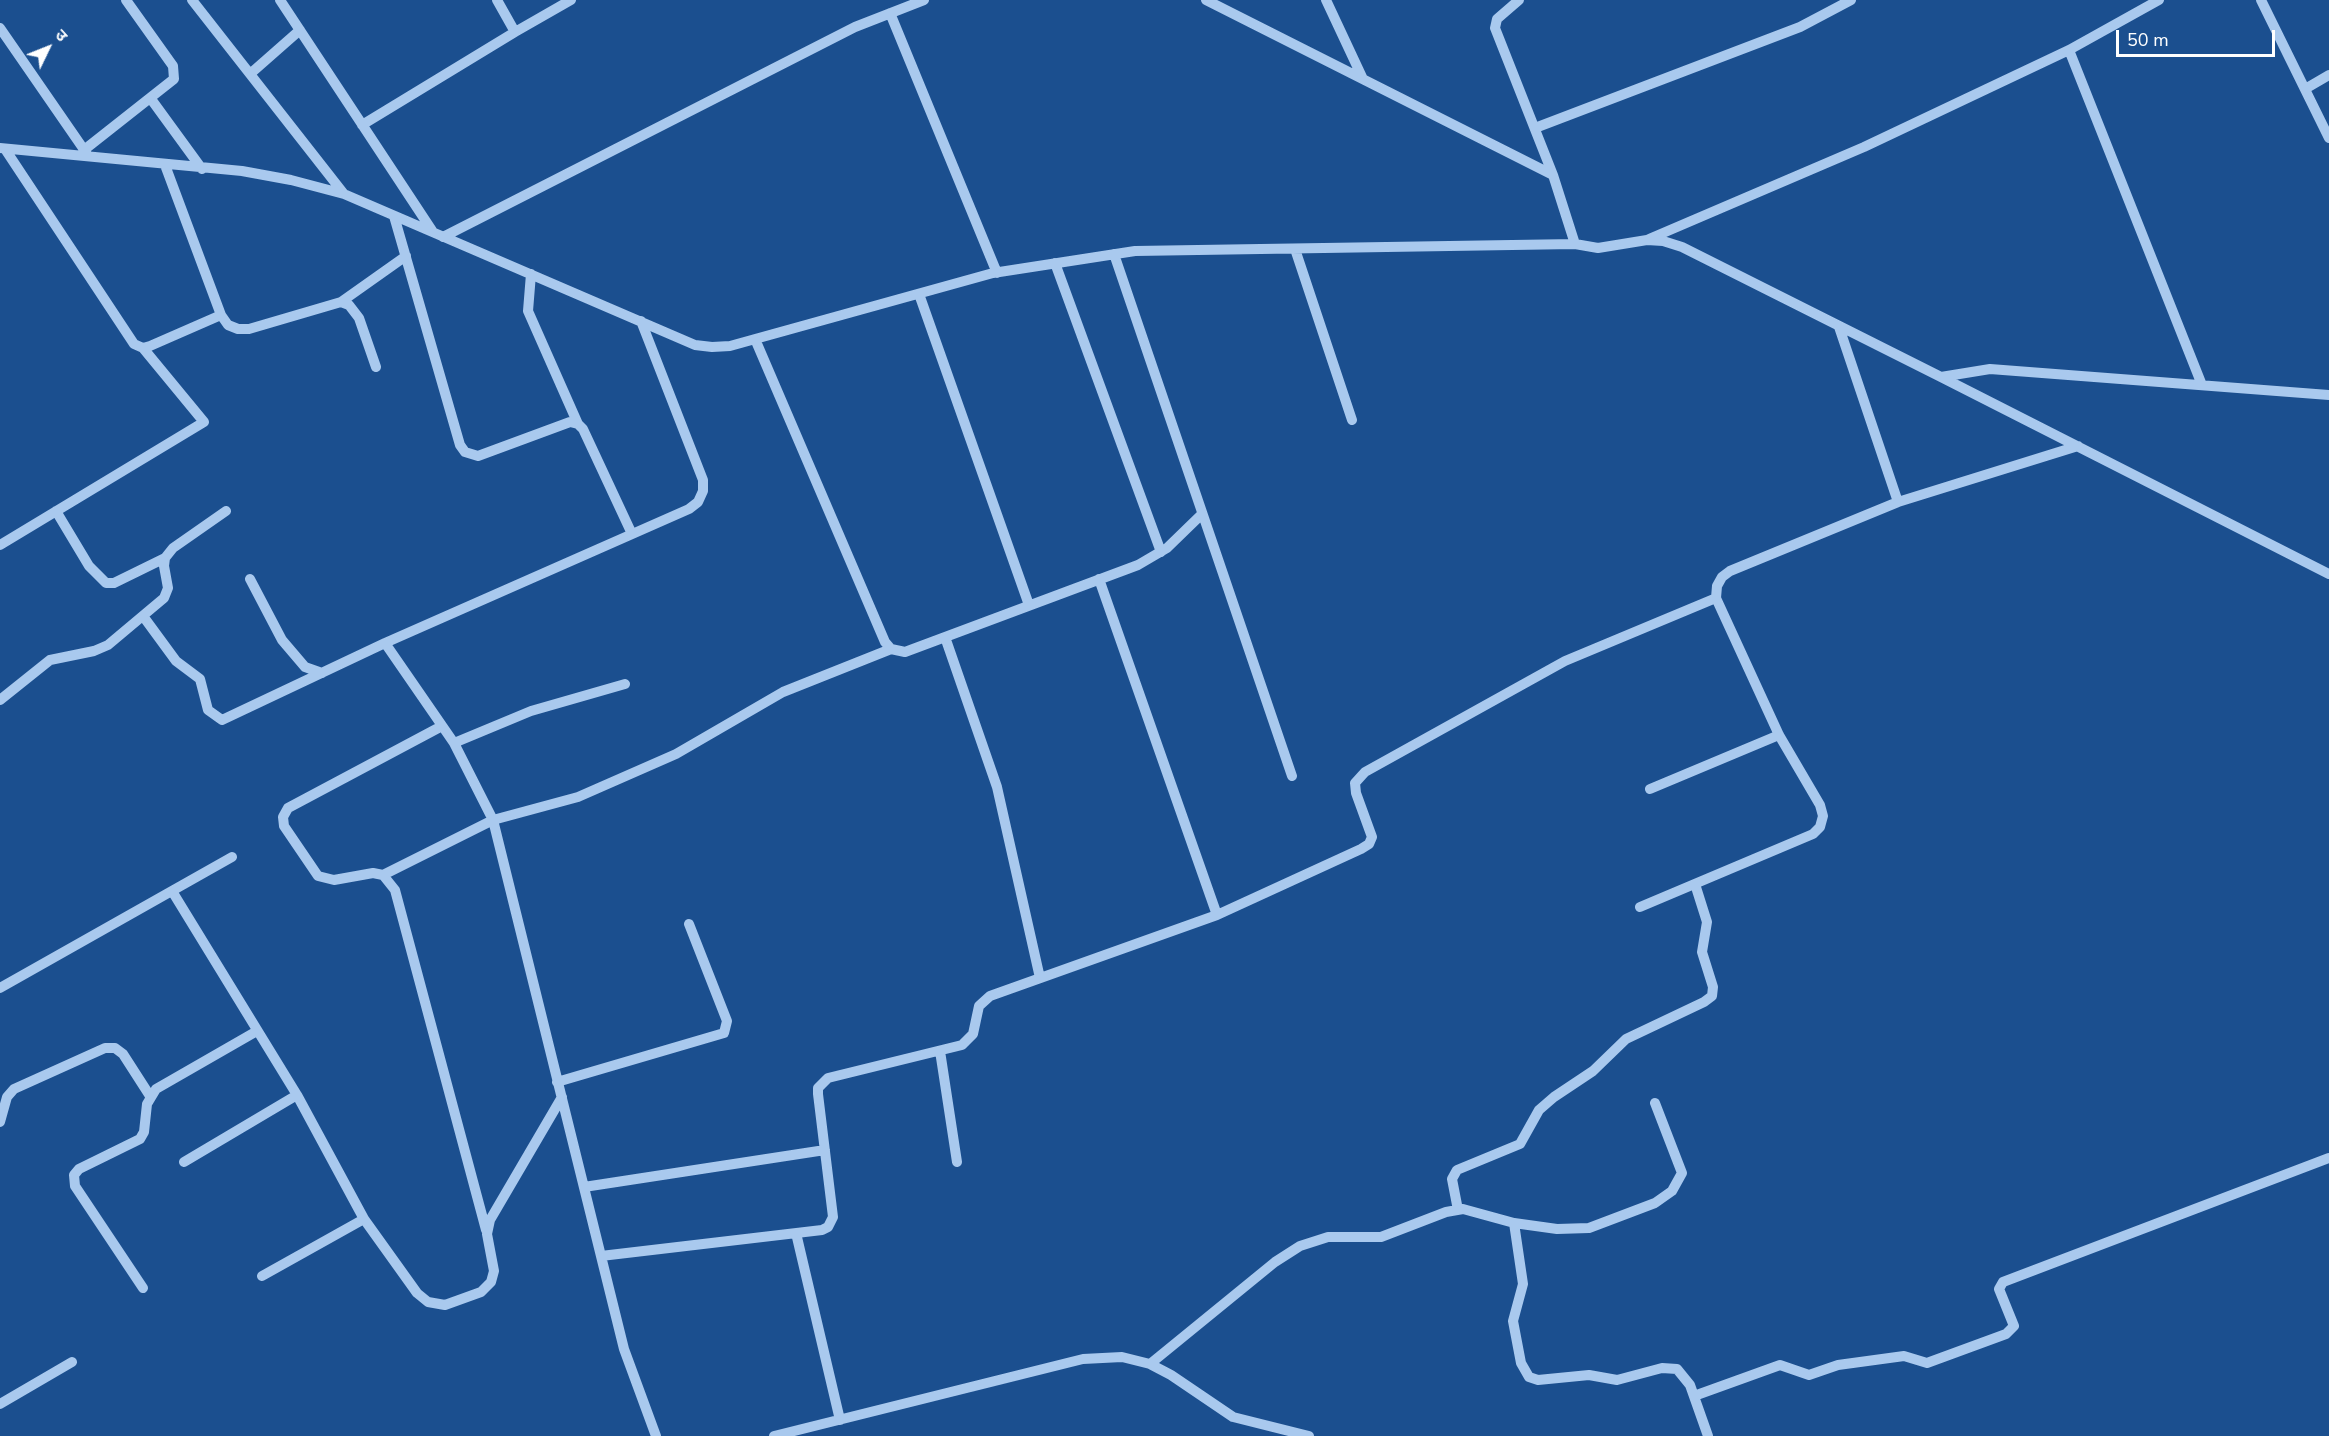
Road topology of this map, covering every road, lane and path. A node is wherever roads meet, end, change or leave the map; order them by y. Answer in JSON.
{"nodes":[{"id":1,"x":126,"y":0,"type":"edge"},
{"id":2,"x":192,"y":0,"type":"edge"},
{"id":3,"x":280,"y":0,"type":"edge"},
{"id":4,"x":497,"y":0,"type":"edge"},
{"id":5,"x":571,"y":0,"type":"edge"},
{"id":6,"x":924,"y":0,"type":"edge"},
{"id":7,"x":1206,"y":0,"type":"edge"},
{"id":8,"x":1326,"y":0,"type":"edge"},
{"id":9,"x":1520,"y":0,"type":"edge"},
{"id":10,"x":1851,"y":0,"type":"edge"},
{"id":11,"x":2159,"y":0,"type":"edge"},
{"id":12,"x":2261,"y":0,"type":"edge"},
{"id":13,"x":890,"y":13,"type":"junction"},
{"id":14,"x":0,"y":28,"type":"edge"},
{"id":15,"x":300,"y":30,"type":"junction"},
{"id":16,"x":516,"y":32,"type":"junction"},
{"id":17,"x":2069,"y":50,"type":"junction"},
{"id":18,"x":250,"y":74,"type":"junction"},
{"id":19,"x":2329,"y":75,"type":"edge"},
{"id":20,"x":1363,"y":79,"type":"junction"},
{"id":21,"x":2304,"y":89,"type":"junction"},
{"id":22,"x":150,"y":99,"type":"junction"},
{"id":23,"x":362,"y":125,"type":"junction"},
{"id":24,"x":1535,"y":128,"type":"junction"},
{"id":25,"x":2329,"y":138,"type":"edge"},
{"id":26,"x":3,"y":149,"type":"edge"},
{"id":27,"x":87,"y":154,"type":"junction"},
{"id":28,"x":165,"y":165,"type":"junction"},
{"id":29,"x":202,"y":169,"type":"junction"},
{"id":30,"x":1553,"y":175,"type":"junction"},
{"id":31,"x":344,"y":194,"type":"junction"},
{"id":32,"x":394,"y":216,"type":"junction"},
{"id":33,"x":438,"y":235,"type":"junction"},
{"id":34,"x":1647,"y":240,"type":"junction"},
{"id":35,"x":1575,"y":244,"type":"junction"},
{"id":36,"x":1295,"y":249,"type":"junction"},
{"id":37,"x":1114,"y":254,"type":"junction"},
{"id":38,"x":406,"y":256,"type":"junction"},
{"id":39,"x":1055,"y":262,"type":"junction"},
{"id":40,"x":997,"y":273,"type":"junction"},
{"id":41,"x":531,"y":274,"type":"junction"},
{"id":42,"x":919,"y":294,"type":"junction"},
{"id":43,"x":341,"y":302,"type":"junction"},
{"id":44,"x":221,"y":315,"type":"junction"},
{"id":45,"x":641,"y":321,"type":"junction"},
{"id":46,"x":1839,"y":327,"type":"junction"},
{"id":47,"x":755,"y":339,"type":"junction"},
{"id":48,"x":143,"y":348,"type":"junction"},
{"id":49,"x":376,"y":367,"type":"dead end"},
{"id":50,"x":1941,"y":377,"type":"junction"},
{"id":51,"x":2202,"y":385,"type":"junction"},
{"id":52,"x":2329,"y":395,"type":"edge"},
{"id":53,"x":1352,"y":420,"type":"dead end"},
{"id":54,"x":578,"y":424,"type":"junction"},
{"id":55,"x":2078,"y":446,"type":"junction"},
{"id":56,"x":1898,"y":502,"type":"junction"},
{"id":57,"x":56,"y":511,"type":"junction"},
{"id":58,"x":226,"y":511,"type":"dead end"},
{"id":59,"x":1202,"y":514,"type":"junction"},
{"id":60,"x":632,"y":534,"type":"junction"},
{"id":61,"x":0,"y":545,"type":"edge"},
{"id":62,"x":1161,"y":552,"type":"junction"},
{"id":63,"x":165,"y":558,"type":"junction"},
{"id":64,"x":2329,"y":574,"type":"edge"},
{"id":65,"x":250,"y":579,"type":"dead end"},
{"id":66,"x":1099,"y":579,"type":"junction"},
{"id":67,"x":1716,"y":598,"type":"junction"},
{"id":68,"x":1029,"y":605,"type":"junction"},
{"id":69,"x":143,"y":616,"type":"junction"},
{"id":70,"x":945,"y":637,"type":"junction"},
{"id":71,"x":385,"y":643,"type":"junction"},
{"id":72,"x":891,"y":649,"type":"junction"},
{"id":73,"x":322,"y":673,"type":"junction"},
{"id":74,"x":625,"y":684,"type":"dead end"},
{"id":75,"x":0,"y":700,"type":"edge"},
{"id":76,"x":442,"y":726,"type":"junction"},
{"id":77,"x":1779,"y":735,"type":"junction"},
{"id":78,"x":454,"y":743,"type":"junction"},
{"id":79,"x":1292,"y":776,"type":"dead end"},
{"id":80,"x":1650,"y":789,"type":"dead end"},
{"id":81,"x":493,"y":820,"type":"junction"},
{"id":82,"x":232,"y":857,"type":"dead end"},
{"id":83,"x":383,"y":875,"type":"junction"},
{"id":84,"x":1695,"y":884,"type":"junction"},
{"id":85,"x":172,"y":891,"type":"junction"},
{"id":86,"x":1640,"y":907,"type":"dead end"},
{"id":87,"x":1217,"y":915,"type":"junction"},
{"id":88,"x":689,"y":924,"type":"dead end"},
{"id":89,"x":1040,"y":978,"type":"junction"},
{"id":90,"x":0,"y":987,"type":"edge"},
{"id":91,"x":257,"y":1031,"type":"junction"},
{"id":92,"x":940,"y":1051,"type":"junction"},
{"id":93,"x":557,"y":1082,"type":"junction"},
{"id":94,"x":297,"y":1095,"type":"junction"},
{"id":95,"x":150,"y":1096,"type":"junction"},
{"id":96,"x":562,"y":1097,"type":"junction"},
{"id":97,"x":1655,"y":1103,"type":"dead end"},
{"id":98,"x":0,"y":1122,"type":"edge"},
{"id":99,"x":825,"y":1150,"type":"junction"},
{"id":100,"x":2329,"y":1158,"type":"edge"},
{"id":101,"x":184,"y":1162,"type":"dead end"},
{"id":102,"x":957,"y":1162,"type":"dead end"},
{"id":103,"x":584,"y":1186,"type":"junction"},
{"id":104,"x":1458,"y":1210,"type":"junction"},
{"id":105,"x":364,"y":1219,"type":"junction"},
{"id":106,"x":1514,"y":1223,"type":"junction"},
{"id":107,"x":796,"y":1233,"type":"junction"},
{"id":108,"x":488,"y":1234,"type":"junction"},
{"id":109,"x":601,"y":1256,"type":"junction"},
{"id":110,"x":262,"y":1276,"type":"dead end"},
{"id":111,"x":143,"y":1288,"type":"dead end"},
{"id":112,"x":72,"y":1362,"type":"dead end"},
{"id":113,"x":1150,"y":1364,"type":"junction"},
{"id":114,"x":1694,"y":1396,"type":"junction"},
{"id":115,"x":0,"y":1404,"type":"edge"},
{"id":116,"x":840,"y":1420,"type":"junction"},
{"id":117,"x":656,"y":1436,"type":"edge"},
{"id":118,"x":774,"y":1436,"type":"edge"},
{"id":119,"x":1309,"y":1436,"type":"edge"},
{"id":120,"x":1708,"y":1436,"type":"edge"}],
"edges":[{"from":1,"to":22,"type":"street"},
{"from":2,"to":18,"type":"street"},
{"from":3,"to":15,"type":"street"},
{"from":4,"to":16,"type":"street"},
{"from":5,"to":16,"type":"street"},
{"from":6,"to":13,"type":"street"},
{"from":7,"to":20,"type":"street"},
{"from":8,"to":20,"type":"street"},
{"from":9,"to":24,"type":"street"},
{"from":10,"to":24,"type":"street"},
{"from":11,"to":17,"type":"street"},
{"from":12,"to":21,"type":"street"},
{"from":13,"to":33,"type":"street"},
{"from":13,"to":40,"type":"street"},
{"from":14,"to":27,"type":"street"},
{"from":15,"to":18,"type":"street"},
{"from":15,"to":23,"type":"street"},
{"from":16,"to":23,"type":"street"},
{"from":17,"to":34,"type":"street"},
{"from":17,"to":51,"type":"street"},
{"from":18,"to":31,"type":"street"},
{"from":19,"to":21,"type":"street"},
{"from":20,"to":30,"type":"street"},
{"from":21,"to":25,"type":"street"},
{"from":22,"to":27,"type":"street"},
{"from":22,"to":29,"type":"street"},
{"from":23,"to":33,"type":"street"},
{"from":24,"to":30,"type":"street"},
{"from":26,"to":27,"type":"street"},
{"from":26,"to":48,"type":"street"},
{"from":27,"to":28,"type":"street"},
{"from":28,"to":29,"type":"street"},
{"from":28,"to":44,"type":"street"},
{"from":29,"to":31,"type":"street"},
{"from":30,"to":35,"type":"street"},
{"from":31,"to":32,"type":"street"},
{"from":32,"to":33,"type":"street"},
{"from":32,"to":38,"type":"street"},
{"from":33,"to":41,"type":"street"},
{"from":34,"to":35,"type":"street"},
{"from":34,"to":46,"type":"street"},
{"from":35,"to":36,"type":"street"},
{"from":36,"to":37,"type":"street"},
{"from":36,"to":53,"type":"street"},
{"from":37,"to":39,"type":"street"},
{"from":37,"to":59,"type":"street"},
{"from":38,"to":43,"type":"street"},
{"from":38,"to":54,"type":"street"},
{"from":39,"to":40,"type":"street"},
{"from":39,"to":62,"type":"street"},
{"from":40,"to":42,"type":"street"},
{"from":41,"to":45,"type":"street"},
{"from":41,"to":54,"type":"street"},
{"from":42,"to":47,"type":"street"},
{"from":42,"to":68,"type":"street"},
{"from":43,"to":44,"type":"street"},
{"from":43,"to":49,"type":"street"},
{"from":44,"to":48,"type":"street"},
{"from":45,"to":47,"type":"street"},
{"from":45,"to":60,"type":"street"},
{"from":46,"to":50,"type":"street"},
{"from":46,"to":56,"type":"street"},
{"from":47,"to":72,"type":"street"},
{"from":48,"to":57,"type":"street"},
{"from":50,"to":51,"type":"street"},
{"from":50,"to":55,"type":"street"},
{"from":51,"to":52,"type":"street"},
{"from":54,"to":60,"type":"street"},
{"from":55,"to":56,"type":"street"},
{"from":55,"to":64,"type":"street"},
{"from":56,"to":67,"type":"street"},
{"from":57,"to":61,"type":"street"},
{"from":57,"to":63,"type":"street"},
{"from":58,"to":63,"type":"street"},
{"from":59,"to":62,"type":"street"},
{"from":59,"to":79,"type":"street"},
{"from":60,"to":71,"type":"street"},
{"from":62,"to":66,"type":"street"},
{"from":63,"to":69,"type":"street"},
{"from":65,"to":73,"type":"street"},
{"from":66,"to":68,"type":"street"},
{"from":66,"to":87,"type":"street"},
{"from":67,"to":77,"type":"street"},
{"from":67,"to":87,"type":"street"},
{"from":68,"to":70,"type":"street"},
{"from":69,"to":73,"type":"street"},
{"from":69,"to":75,"type":"street"},
{"from":70,"to":72,"type":"street"},
{"from":70,"to":89,"type":"street"},
{"from":71,"to":73,"type":"street"},
{"from":71,"to":76,"type":"street"},
{"from":72,"to":81,"type":"street"},
{"from":74,"to":78,"type":"street"},
{"from":76,"to":78,"type":"street"},
{"from":76,"to":83,"type":"street"},
{"from":77,"to":80,"type":"street"},
{"from":77,"to":84,"type":"street"},
{"from":78,"to":81,"type":"street"},
{"from":81,"to":83,"type":"street"},
{"from":81,"to":93,"type":"street"},
{"from":82,"to":85,"type":"street"},
{"from":83,"to":108,"type":"street"},
{"from":84,"to":86,"type":"street"},
{"from":84,"to":104,"type":"street"},
{"from":85,"to":90,"type":"street"},
{"from":85,"to":91,"type":"street"},
{"from":87,"to":89,"type":"street"},
{"from":88,"to":93,"type":"street"},
{"from":89,"to":92,"type":"street"},
{"from":91,"to":94,"type":"street"},
{"from":91,"to":95,"type":"street"},
{"from":92,"to":99,"type":"street"},
{"from":92,"to":102,"type":"street"},
{"from":93,"to":96,"type":"street"},
{"from":94,"to":101,"type":"street"},
{"from":94,"to":105,"type":"street"},
{"from":95,"to":98,"type":"street"},
{"from":95,"to":111,"type":"street"},
{"from":96,"to":103,"type":"street"},
{"from":96,"to":108,"type":"street"},
{"from":97,"to":106,"type":"street"},
{"from":99,"to":103,"type":"street"},
{"from":99,"to":107,"type":"street"},
{"from":100,"to":114,"type":"street"},
{"from":103,"to":109,"type":"street"},
{"from":104,"to":106,"type":"street"},
{"from":104,"to":113,"type":"street"},
{"from":105,"to":108,"type":"street"},
{"from":105,"to":110,"type":"street"},
{"from":106,"to":114,"type":"street"},
{"from":107,"to":109,"type":"street"},
{"from":107,"to":116,"type":"street"},
{"from":109,"to":117,"type":"street"},
{"from":112,"to":115,"type":"street"},
{"from":113,"to":116,"type":"street"},
{"from":113,"to":119,"type":"street"},
{"from":114,"to":120,"type":"street"},
{"from":116,"to":118,"type":"street"}]}
